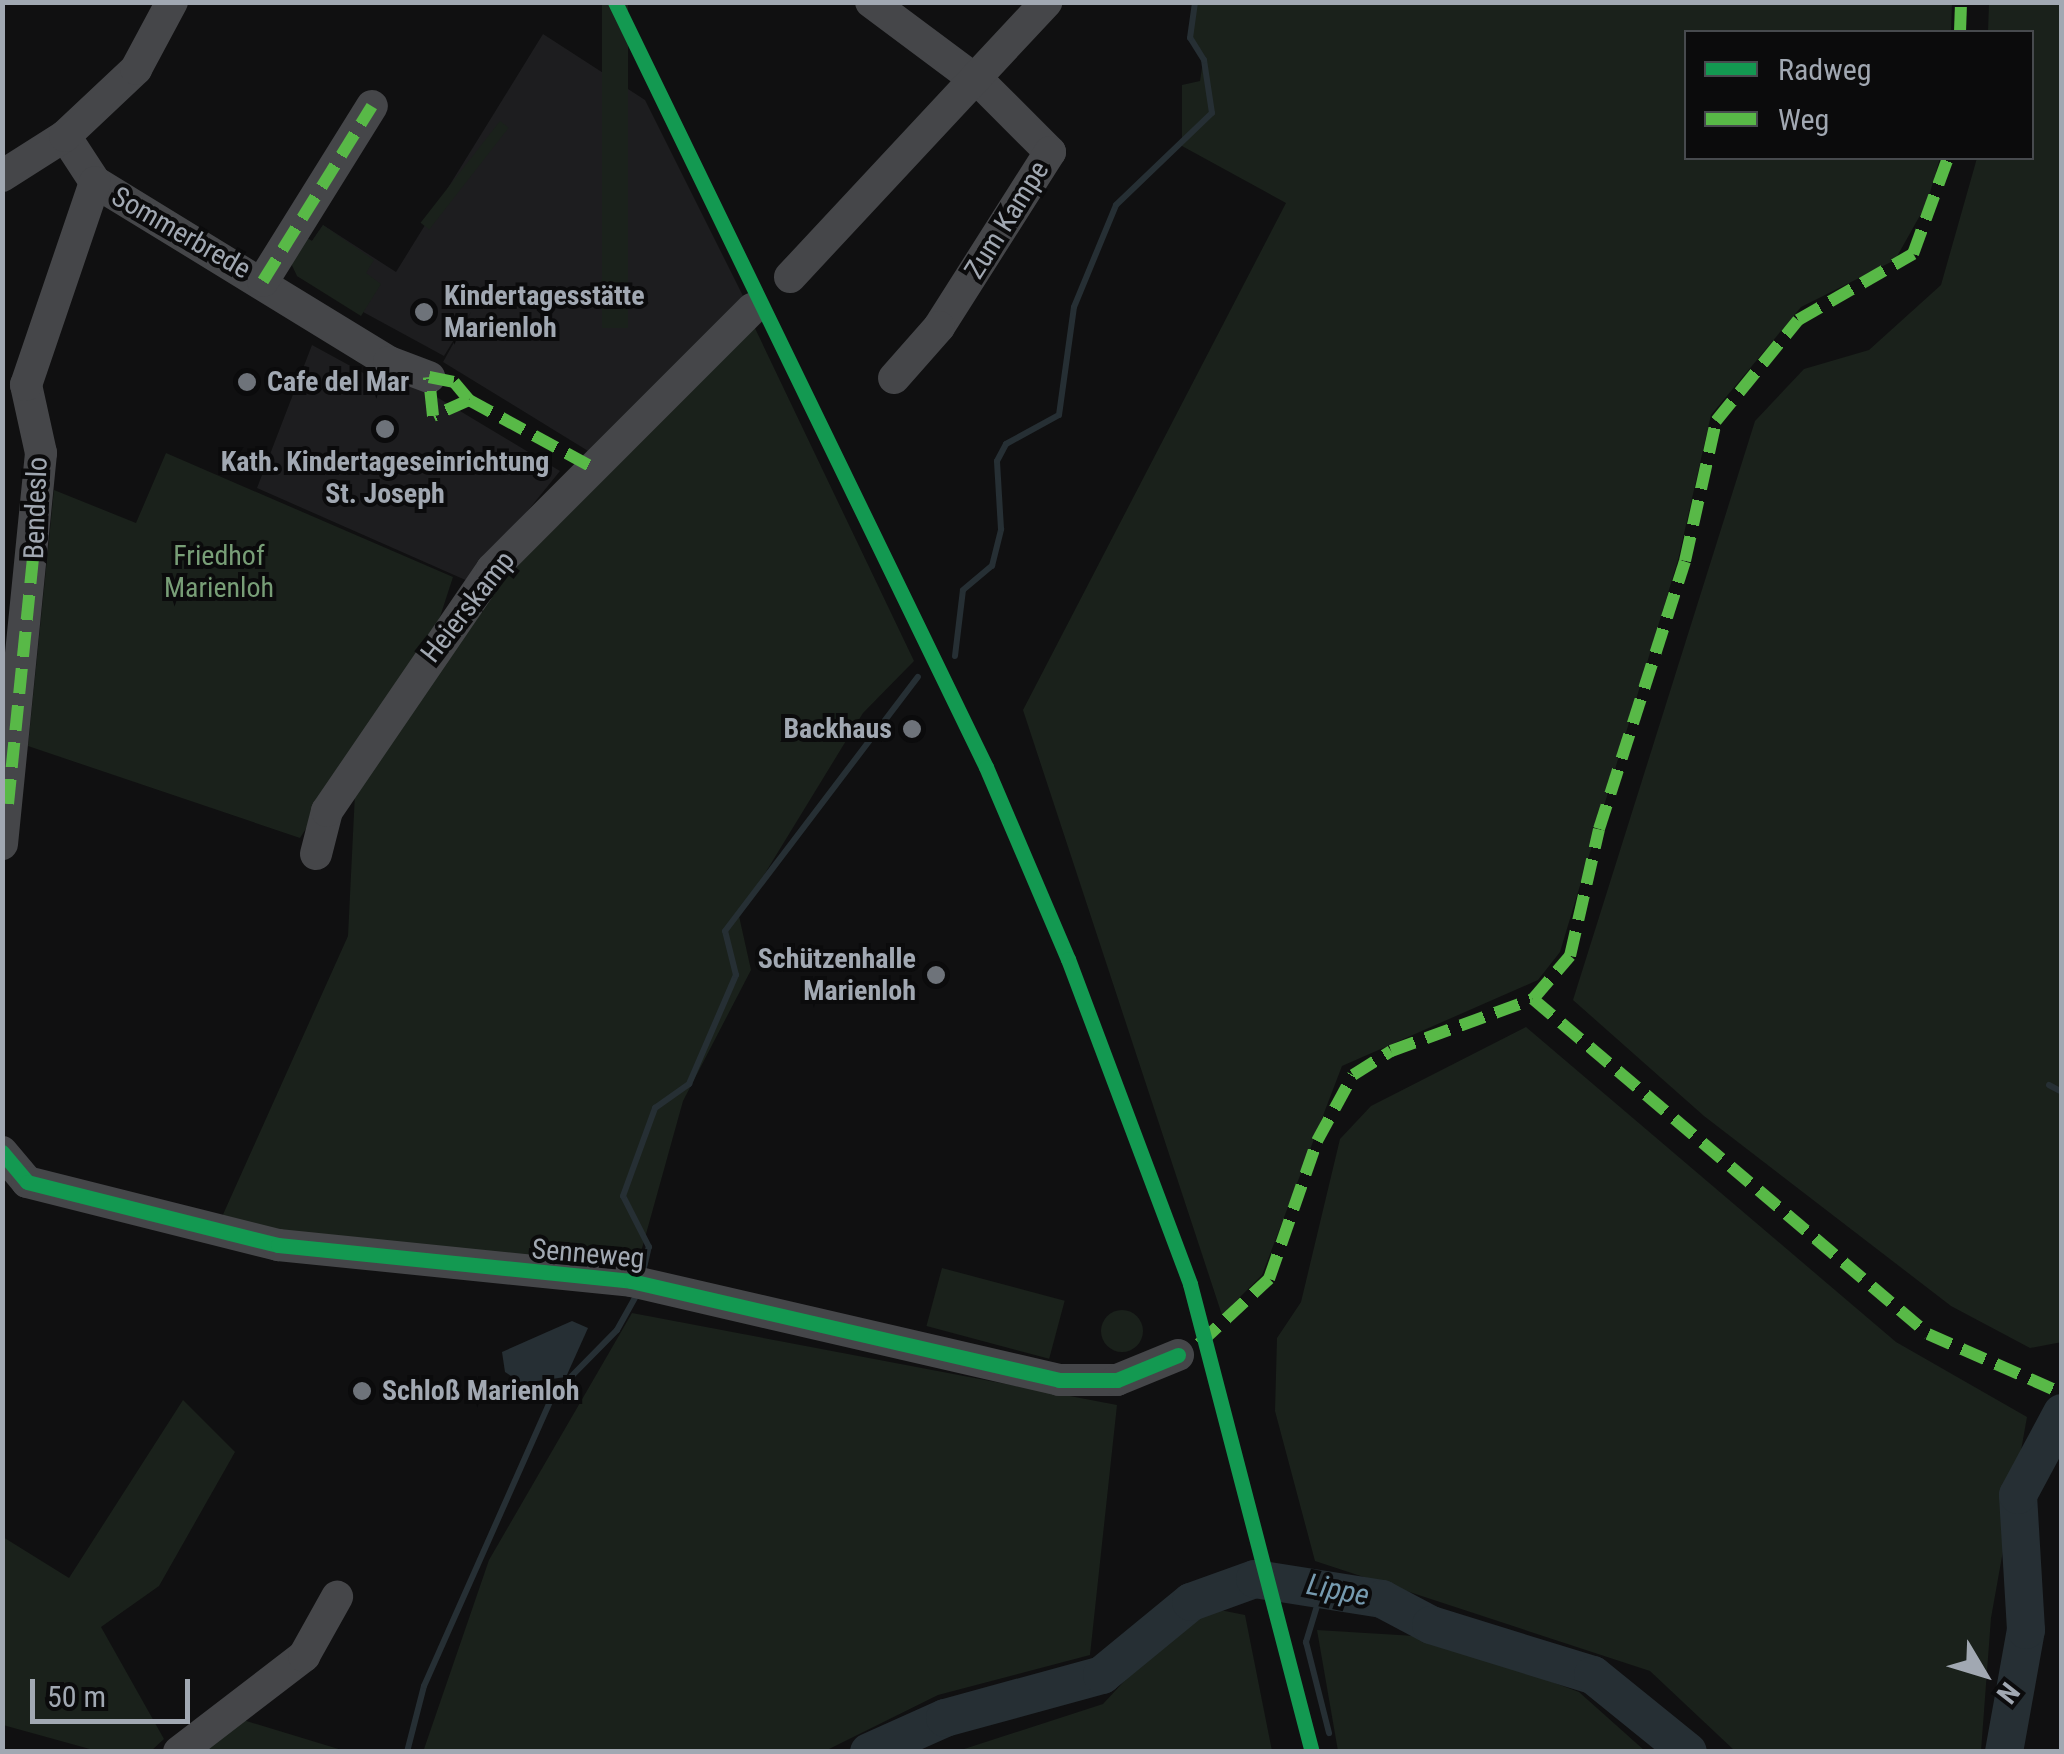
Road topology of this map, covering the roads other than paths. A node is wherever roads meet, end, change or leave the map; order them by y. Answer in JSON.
{"nodes":[{"id":1,"x":172,"y":2,"type":"edge"},
{"id":2,"x":871,"y":2,"type":"edge"},
{"id":3,"x":1046,"y":2,"type":"edge"},
{"id":4,"x":973,"y":82,"type":"junction"},
{"id":5,"x":372,"y":106,"type":"dead end"},
{"id":6,"x":64,"y":136,"type":"junction"},
{"id":7,"x":2,"y":176,"type":"edge"},
{"id":8,"x":94,"y":182,"type":"junction"},
{"id":9,"x":790,"y":277,"type":"dead end"},
{"id":10,"x":263,"y":280,"type":"junction"},
{"id":11,"x":752,"y":309,"type":"dead end"},
{"id":12,"x":429,"y":377,"type":"dead end"},
{"id":13,"x":894,"y":378,"type":"dead end"},
{"id":14,"x":2,"y":844,"type":"edge"},
{"id":15,"x":316,"y":854,"type":"dead end"},
{"id":16,"x":2,"y":1152,"type":"edge"},
{"id":17,"x":1178,"y":1355,"type":"dead end"},
{"id":18,"x":337,"y":1597,"type":"dead end"},
{"id":19,"x":179,"y":1752,"type":"edge"}],
"edges":[{"from":1,"to":6,"type":"street"},
{"from":2,"to":4,"type":"street","name":"Zum Kampe"},
{"from":3,"to":4,"type":"street"},
{"from":4,"to":9,"type":"street"},
{"from":4,"to":13,"type":"street","name":"Zum Kampe"},
{"from":5,"to":10,"type":"street","name":"Sommerbrede"},
{"from":6,"to":7,"type":"street"},
{"from":6,"to":8,"type":"street","name":"Sommerbrede"},
{"from":8,"to":10,"type":"street","name":"Sommerbrede"},
{"from":8,"to":14,"type":"street","name":"Bendeslo"},
{"from":10,"to":12,"type":"street","name":"Sommerbrede"},
{"from":11,"to":15,"type":"street","name":"Heierskamp"},
{"from":16,"to":17,"type":"street","name":"Senneweg"},
{"from":18,"to":19,"type":"street"}]}
